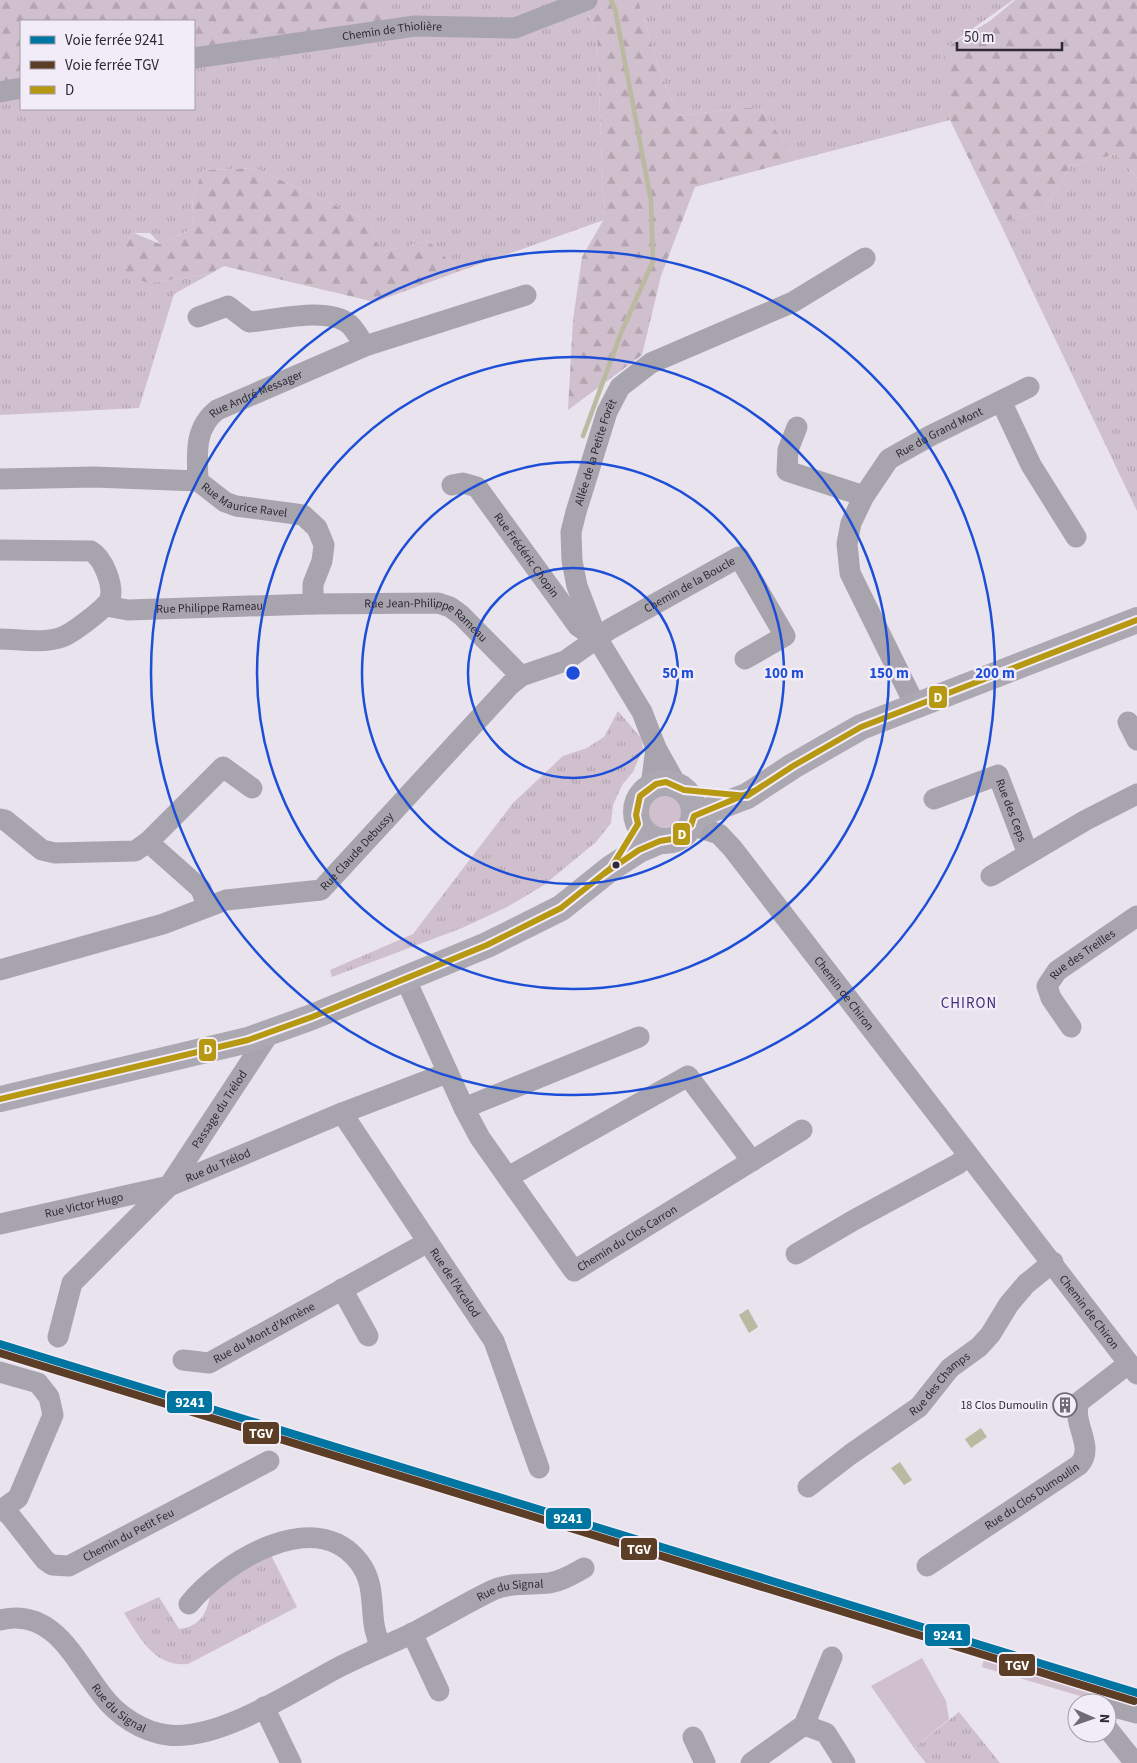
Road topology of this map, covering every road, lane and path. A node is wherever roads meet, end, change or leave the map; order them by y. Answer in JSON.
{"nodes":[{"id":1,"x":587,"y":0,"type":"edge"},
{"id":2,"x":195,"y":58,"type":"edge"},
{"id":3,"x":20,"y":88,"type":"edge"},
{"id":4,"x":0,"y":92,"type":"edge"},
{"id":5,"x":865,"y":258,"type":"dead end"},
{"id":6,"x":526,"y":295,"type":"dead end"},
{"id":7,"x":198,"y":318,"type":"dead end"},
{"id":8,"x":365,"y":346,"type":"junction"},
{"id":9,"x":1029,"y":387,"type":"dead end"},
{"id":10,"x":1001,"y":401,"type":"junction"},
{"id":11,"x":797,"y":427,"type":"dead end"},
{"id":12,"x":0,"y":479,"type":"edge"},
{"id":13,"x":198,"y":481,"type":"junction"},
{"id":14,"x":452,"y":485,"type":"dead end"},
{"id":15,"x":864,"y":496,"type":"junction"},
{"id":16,"x":1076,"y":537,"type":"dead end"},
{"id":17,"x":0,"y":550,"type":"edge"},
{"id":18,"x":313,"y":604,"type":"junction"},
{"id":19,"x":106,"y":606,"type":"junction"},
{"id":20,"x":1137,"y":620,"type":"edge"},
{"id":21,"x":597,"y":638,"type":"junction"},
{"id":22,"x":0,"y":639,"type":"edge"},
{"id":23,"x":745,"y":659,"type":"dead end"},
{"id":24,"x":521,"y":676,"type":"junction"},
{"id":25,"x":915,"y":705,"type":"junction"},
{"id":26,"x":670,"y":787,"type":"junction"},
{"id":27,"x":252,"y":788,"type":"dead end"},
{"id":28,"x":1137,"y":794,"type":"edge"},
{"id":29,"x":934,"y":799,"type":"dead end"},
{"id":30,"x":736,"y":800,"type":"junction"},
{"id":31,"x":0,"y":819,"type":"edge"},
{"id":32,"x":693,"y":821,"type":"junction"},
{"id":33,"x":638,"y":824,"type":"junction"},
{"id":34,"x":719,"y":834,"type":"junction"},
{"id":35,"x":660,"y":840,"type":"junction"},
{"id":36,"x":148,"y":842,"type":"junction"},
{"id":37,"x":1028,"y":854,"type":"junction"},
{"id":38,"x":611,"y":868,"type":"junction"},
{"id":39,"x":991,"y":876,"type":"dead end"},
{"id":40,"x":207,"y":906,"type":"junction"},
{"id":41,"x":1137,"y":916,"type":"edge"},
{"id":42,"x":0,"y":970,"type":"edge"},
{"id":43,"x":405,"y":978,"type":"junction"},
{"id":44,"x":1071,"y":1027,"type":"dead end"},
{"id":45,"x":270,"y":1032,"type":"junction"},
{"id":46,"x":639,"y":1037,"type":"dead end"},
{"id":47,"x":447,"y":1072,"type":"junction"},
{"id":48,"x":0,"y":1099,"type":"edge"},
{"id":49,"x":464,"y":1108,"type":"junction"},
{"id":50,"x":342,"y":1113,"type":"junction"},
{"id":51,"x":802,"y":1130,"type":"dead end"},
{"id":52,"x":968,"y":1155,"type":"junction"},
{"id":53,"x":752,"y":1161,"type":"junction"},
{"id":54,"x":508,"y":1177,"type":"junction"},
{"id":55,"x":169,"y":1186,"type":"junction"},
{"id":56,"x":0,"y":1224,"type":"edge"},
{"id":57,"x":428,"y":1242,"type":"junction"},
{"id":58,"x":796,"y":1254,"type":"dead end"},
{"id":59,"x":1053,"y":1262,"type":"junction"},
{"id":60,"x":342,"y":1289,"type":"junction"},
{"id":61,"x":368,"y":1336,"type":"dead end"},
{"id":62,"x":58,"y":1337,"type":"dead end"},
{"id":63,"x":183,"y":1360,"type":"dead end"},
{"id":64,"x":1133,"y":1369,"type":"edge"},
{"id":65,"x":3,"y":1375,"type":"edge"},
{"id":66,"x":269,"y":1461,"type":"dead end"},
{"id":67,"x":538,"y":1468,"type":"dead end"},
{"id":68,"x":808,"y":1487,"type":"dead end"},
{"id":69,"x":2,"y":1510,"type":"edge"},
{"id":70,"x":927,"y":1566,"type":"dead end"},
{"id":71,"x":584,"y":1568,"type":"dead end"},
{"id":72,"x":189,"y":1604,"type":"dead end"},
{"id":73,"x":0,"y":1620,"type":"edge"},
{"id":74,"x":412,"y":1633,"type":"junction"},
{"id":75,"x":380,"y":1647,"type":"junction"},
{"id":76,"x":832,"y":1657,"type":"dead end"},
{"id":77,"x":439,"y":1691,"type":"dead end"},
{"id":78,"x":264,"y":1707,"type":"junction"},
{"id":79,"x":1117,"y":1707,"type":"edge"},
{"id":80,"x":1137,"y":1712,"type":"edge"},
{"id":81,"x":804,"y":1725,"type":"junction"},
{"id":82,"x":693,"y":1737,"type":"dead end"},
{"id":83,"x":1117,"y":1740,"type":"edge"},
{"id":84,"x":291,"y":1763,"type":"edge"},
{"id":85,"x":705,"y":1763,"type":"edge"},
{"id":86,"x":751,"y":1763,"type":"edge"},
{"id":87,"x":845,"y":1763,"type":"edge"},
{"id":88,"x":1135,"y":1763,"type":"edge"}],
"edges":[{"from":1,"to":2,"type":"street","name":"Chemin de Thiolière"},
{"from":3,"to":4,"type":"street"},
{"from":5,"to":21,"type":"street","name":"Allée de la Petite Forêt"},
{"from":6,"to":8,"type":"street","name":"Rue André Messager"},
{"from":7,"to":8,"type":"street"},
{"from":8,"to":13,"type":"street","name":"Rue André Messager"},
{"from":9,"to":10,"type":"street","name":"Rue du Grand Mont"},
{"from":10,"to":15,"type":"street","name":"Rue du Grand Mont"},
{"from":10,"to":16,"type":"street"},
{"from":11,"to":15,"type":"street"},
{"from":12,"to":13,"type":"street","name":"Rue Maurice Ravel"},
{"from":13,"to":18,"type":"street","name":"Rue Maurice Ravel"},
{"from":14,"to":21,"type":"street","name":"Rue Frédéric Chopin"},
{"from":15,"to":25,"type":"street","name":"Rue du Grand Mont"},
{"from":17,"to":19,"type":"street"},
{"from":18,"to":19,"type":"street","name":"Rue Philippe Rameau"},
{"from":18,"to":24,"type":"street","name":"Rue Jean-Philippe Rameau"},
{"from":19,"to":22,"type":"street"},
{"from":20,"to":25,"type":"main road"},
{"from":21,"to":23,"type":"street","name":"Chemin de la Boucle"},
{"from":21,"to":24,"type":"street","name":"Rue Claude Debussy"},
{"from":21,"to":26,"type":"street","name":"Allée de la Petite Forêt"},
{"from":24,"to":40,"type":"street","name":"Rue Claude Debussy"},
{"from":25,"to":30,"type":"main road"},
{"from":26,"to":30,"type":"main road"},
{"from":26,"to":32,"type":"main road"},
{"from":26,"to":33,"type":"main road"},
{"from":27,"to":36,"type":"street"},
{"from":28,"to":37,"type":"street","name":"Rue des Ceps"},
{"from":29,"to":37,"type":"street","name":"Rue des Ceps"},
{"from":30,"to":32,"type":"main road"},
{"from":30,"to":34,"type":"street"},
{"from":31,"to":36,"type":"street"},
{"from":32,"to":34,"type":"street"},
{"from":32,"to":35,"type":"main road"},
{"from":33,"to":35,"type":"main road"},
{"from":33,"to":38,"type":"main road"},
{"from":34,"to":52,"type":"street","name":"Chemin de Chiron"},
{"from":35,"to":38,"type":"main road"},
{"from":36,"to":40,"type":"street"},
{"from":37,"to":39,"type":"street","name":"Rue des Ceps"},
{"from":38,"to":43,"type":"main road"},
{"from":40,"to":42,"type":"street","name":"Rue Claude Debussy"},
{"from":41,"to":44,"type":"street","name":"Rue des Treilles"},
{"from":43,"to":45,"type":"main road"},
{"from":43,"to":47,"type":"street","name":"Chemin du Clos Carron"},
{"from":45,"to":48,"type":"main road"},
{"from":45,"to":55,"type":"street","name":"Passage du Trélod"},
{"from":46,"to":49,"type":"street"},
{"from":47,"to":49,"type":"street","name":"Chemin du Clos Carron"},
{"from":47,"to":50,"type":"street","name":"Rue du Trélod"},
{"from":49,"to":54,"type":"street","name":"Chemin du Clos Carron"},
{"from":50,"to":55,"type":"street","name":"Rue du Trélod"},
{"from":50,"to":57,"type":"street","name":"Rue de l'Arcalod"},
{"from":51,"to":53,"type":"street","name":"Chemin du Clos Carron"},
{"from":52,"to":58,"type":"street"},
{"from":52,"to":59,"type":"street","name":"Chemin de Chiron"},
{"from":53,"to":54,"type":"street"},
{"from":53,"to":54,"type":"street","name":"Chemin du Clos Carron"},
{"from":55,"to":56,"type":"street","name":"Rue Victor Hugo"},
{"from":55,"to":62,"type":"street","name":"Rue du Trélod"},
{"from":57,"to":60,"type":"street","name":"Rue du Mont d'Armène"},
{"from":57,"to":67,"type":"street","name":"Rue de l'Arcalod"},
{"from":59,"to":64,"type":"street","name":"Chemin de Chiron"},
{"from":59,"to":68,"type":"street","name":"Rue des Champs"},
{"from":60,"to":61,"type":"street"},
{"from":60,"to":63,"type":"street","name":"Rue du Mont d'Armène"},
{"from":64,"to":70,"type":"street","name":"Rue du Clos Dumoulin"},
{"from":65,"to":69,"type":"street","name":"Chemin du Petit Feu"},
{"from":66,"to":69,"type":"street","name":"Chemin du Petit Feu"},
{"from":71,"to":74,"type":"street","name":"Rue du Signal"},
{"from":72,"to":75,"type":"street"},
{"from":73,"to":78,"type":"street","name":"Rue du Signal"},
{"from":74,"to":75,"type":"street","name":"Rue du Signal"},
{"from":74,"to":77,"type":"street"},
{"from":75,"to":78,"type":"street","name":"Rue du Signal"},
{"from":76,"to":81,"type":"street"},
{"from":78,"to":84,"type":"street"},
{"from":79,"to":80,"type":"street"},
{"from":81,"to":86,"type":"street"},
{"from":81,"to":87,"type":"street"},
{"from":82,"to":85,"type":"street"},
{"from":83,"to":88,"type":"street"}]}
